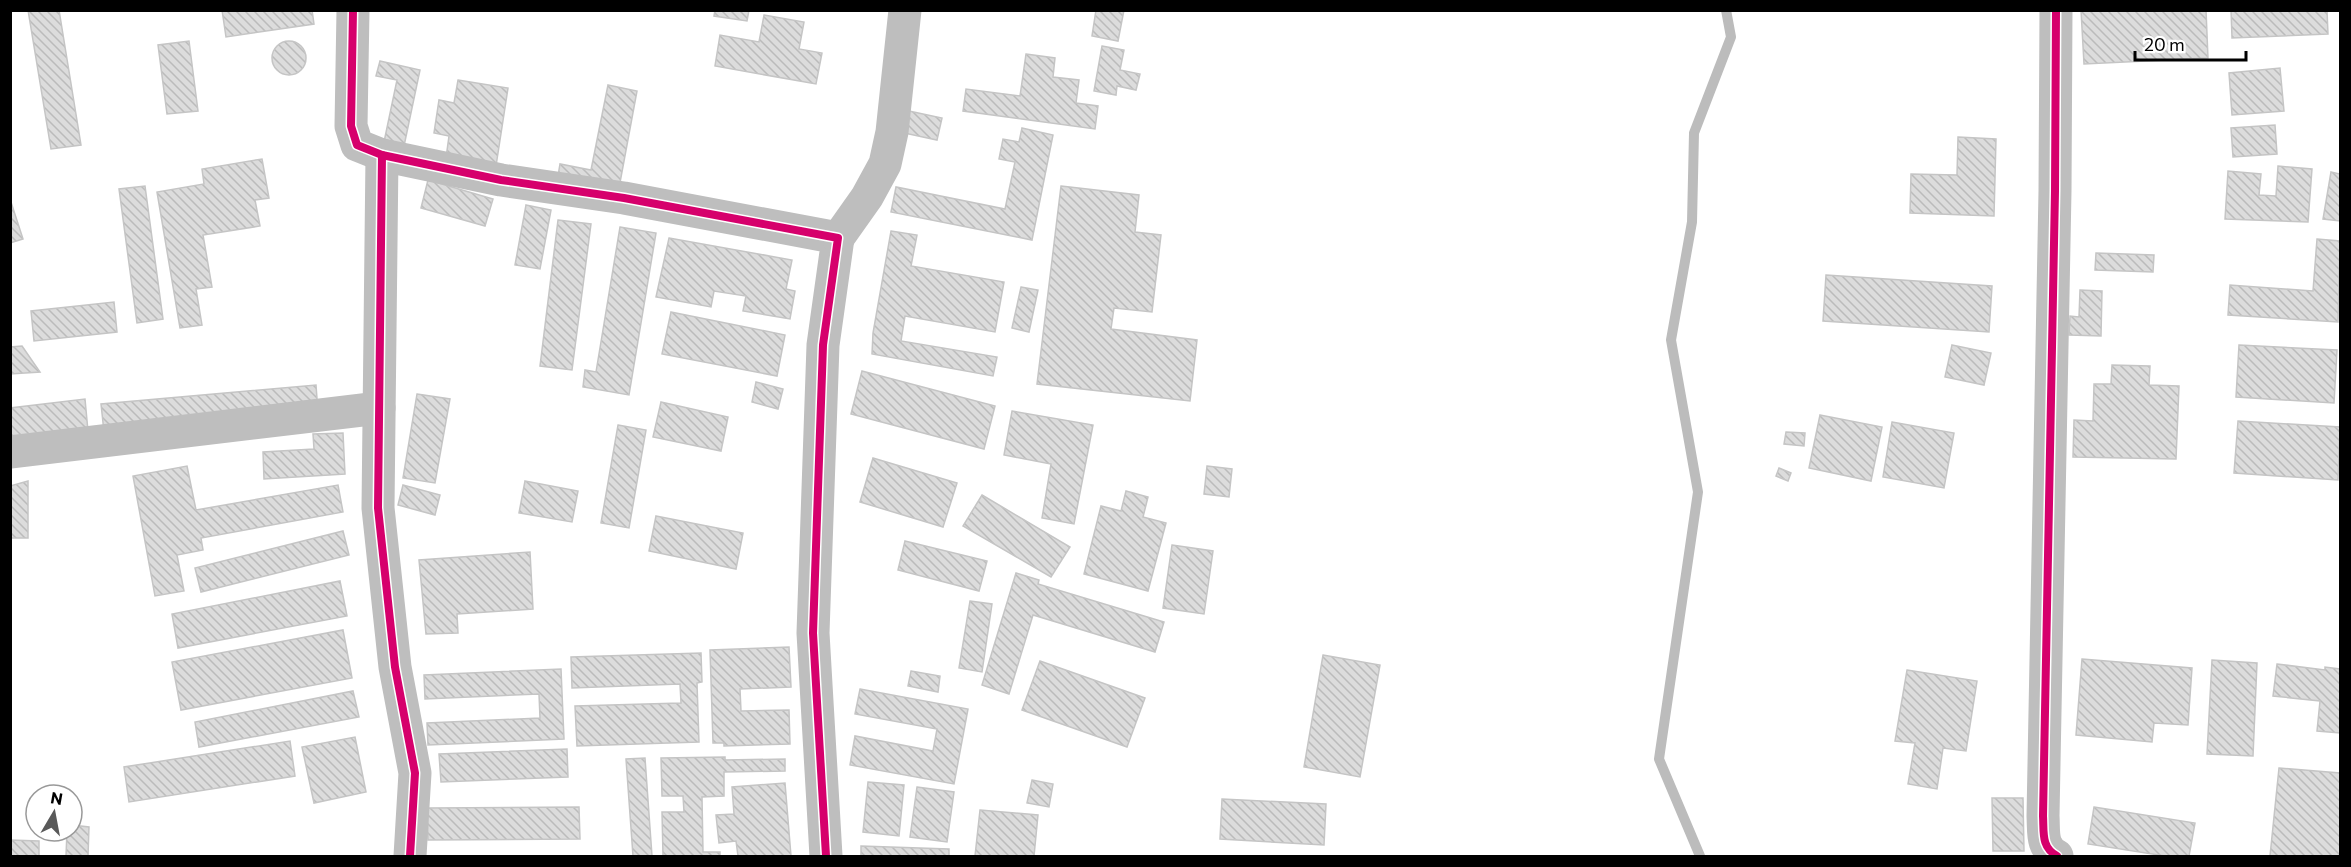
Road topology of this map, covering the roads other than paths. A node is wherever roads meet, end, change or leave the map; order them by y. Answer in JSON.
{"nodes":[{"id":1,"x":353,"y":10,"type":"edge"},
{"id":2,"x":905,"y":10,"type":"edge"},
{"id":3,"x":2056,"y":10,"type":"edge"},
{"id":4,"x":382,"y":155,"type":"junction"},
{"id":5,"x":838,"y":238,"type":"junction"},
{"id":6,"x":379,"y":408,"type":"junction"},
{"id":7,"x":10,"y":452,"type":"edge"},
{"id":8,"x":410,"y":856,"type":"edge"},
{"id":9,"x":826,"y":856,"type":"edge"},
{"id":10,"x":2057,"y":856,"type":"edge"}],
"edges":[{"from":1,"to":4,"type":"street"},
{"from":2,"to":5,"type":"street"},
{"from":3,"to":10,"type":"street"},
{"from":4,"to":5,"type":"street"},
{"from":4,"to":6,"type":"street"},
{"from":5,"to":9,"type":"street"},
{"from":6,"to":7,"type":"street"},
{"from":6,"to":8,"type":"street"}]}
